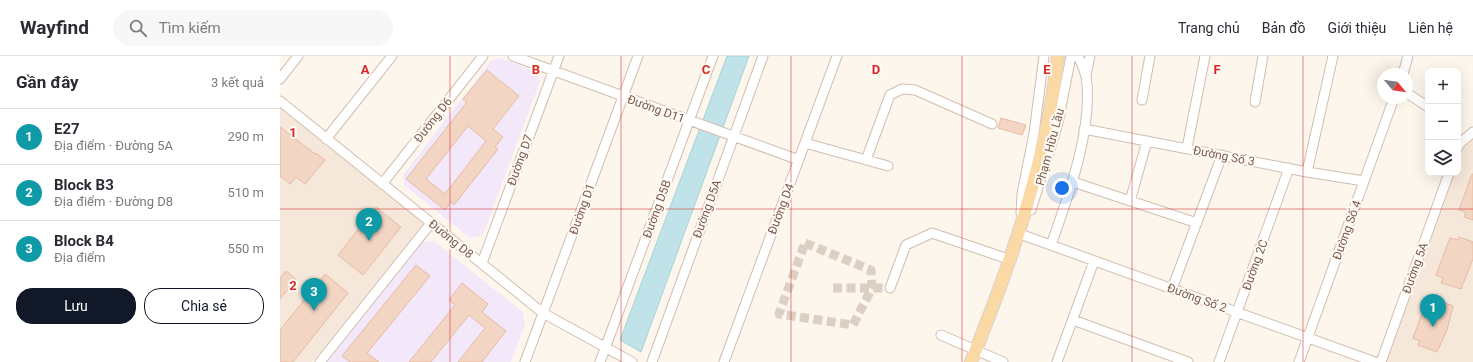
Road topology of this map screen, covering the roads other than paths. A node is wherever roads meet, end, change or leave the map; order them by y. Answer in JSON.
{"nodes":[{"id":1,"x":298,"y":56,"type":"edge"},
{"id":2,"x":392,"y":56,"type":"edge"},
{"id":3,"x":483,"y":56,"type":"edge"},
{"id":4,"x":514,"y":56,"type":"edge"},
{"id":5,"x":559,"y":56,"type":"edge"},
{"id":6,"x":638,"y":56,"type":"edge"},
{"id":7,"x":713,"y":56,"type":"edge"},
{"id":8,"x":763,"y":56,"type":"edge"},
{"id":9,"x":837,"y":56,"type":"edge"},
{"id":10,"x":1044,"y":56,"type":"edge"},
{"id":11,"x":1058,"y":56,"type":"edge"},
{"id":12,"x":1071,"y":56,"type":"edge"},
{"id":13,"x":1078,"y":56,"type":"edge"},
{"id":14,"x":1090,"y":56,"type":"edge"},
{"id":15,"x":1150,"y":56,"type":"edge"},
{"id":16,"x":1205,"y":56,"type":"edge"},
{"id":17,"x":1263,"y":56,"type":"edge"},
{"id":18,"x":1333,"y":56,"type":"edge"},
{"id":19,"x":1408,"y":56,"type":"edge"},
{"id":20,"x":1404,"y":68,"type":"edge"},
{"id":21,"x":553,"y":71,"type":"junction"},
{"id":22,"x":1086,"y":75,"type":"junction"},
{"id":23,"x":280,"y":79,"type":"edge"},
{"id":24,"x":623,"y":96,"type":"junction"},
{"id":25,"x":1413,"y":97,"type":"edge"},
{"id":26,"x":1142,"y":100,"type":"dead end"},
{"id":27,"x":280,"y":101,"type":"edge"},
{"id":28,"x":1255,"y":102,"type":"dead end"},
{"id":29,"x":1392,"y":104,"type":"edge"},
{"id":30,"x":1425,"y":105,"type":"edge"},
{"id":31,"x":692,"y":122,"type":"junction"},
{"id":32,"x":992,"y":124,"type":"dead end"},
{"id":33,"x":1084,"y":129,"type":"junction"},
{"id":34,"x":1473,"y":132,"type":"edge"},
{"id":35,"x":733,"y":137,"type":"junction"},
{"id":36,"x":326,"y":139,"type":"junction"},
{"id":37,"x":1148,"y":141,"type":"junction"},
{"id":38,"x":1461,"y":142,"type":"edge"},
{"id":39,"x":805,"y":143,"type":"junction"},
{"id":40,"x":1187,"y":148,"type":"junction"},
{"id":41,"x":1222,"y":155,"type":"junction"},
{"id":42,"x":799,"y":160,"type":"junction"},
{"id":43,"x":866,"y":160,"type":"junction"},
{"id":44,"x":888,"y":166,"type":"dead end"},
{"id":45,"x":1289,"y":168,"type":"junction"},
{"id":46,"x":1307,"y":172,"type":"junction"},
{"id":47,"x":1448,"y":176,"type":"edge"},
{"id":48,"x":1364,"y":181,"type":"junction"},
{"id":49,"x":1073,"y":182,"type":"junction"},
{"id":50,"x":382,"y":184,"type":"junction"},
{"id":51,"x":1130,"y":201,"type":"junction"},
{"id":52,"x":431,"y":223,"type":"junction"},
{"id":53,"x":1197,"y":223,"type":"junction"},
{"id":54,"x":1020,"y":234,"type":"junction"},
{"id":55,"x":1051,"y":245,"type":"junction"},
{"id":56,"x":1011,"y":260,"type":"junction"},
{"id":57,"x":1094,"y":261,"type":"junction"},
{"id":58,"x":482,"y":263,"type":"junction"},
{"id":59,"x":890,"y":288,"type":"dead end"},
{"id":60,"x":1172,"y":289,"type":"junction"},
{"id":61,"x":543,"y":313,"type":"junction"},
{"id":62,"x":1238,"y":313,"type":"junction"},
{"id":63,"x":1073,"y":320,"type":"junction"},
{"id":64,"x":941,"y":335,"type":"dead end"},
{"id":65,"x":1308,"y":338,"type":"junction"},
{"id":66,"x":606,"y":346,"type":"junction"},
{"id":67,"x":973,"y":357,"type":"edge"},
{"id":68,"x":320,"y":362,"type":"edge"},
{"id":69,"x":525,"y":362,"type":"edge"},
{"id":70,"x":600,"y":362,"type":"edge"},
{"id":71,"x":632,"y":362,"type":"edge"},
{"id":72,"x":652,"y":362,"type":"edge"},
{"id":73,"x":724,"y":362,"type":"edge"},
{"id":74,"x":1003,"y":362,"type":"edge"},
{"id":75,"x":1057,"y":362,"type":"edge"},
{"id":76,"x":1188,"y":362,"type":"edge"},
{"id":77,"x":1219,"y":362,"type":"edge"},
{"id":78,"x":1299,"y":362,"type":"edge"},
{"id":79,"x":1375,"y":362,"type":"edge"},
{"id":80,"x":1381,"y":362,"type":"edge"}],
"edges":[{"from":1,"to":23,"type":"street"},
{"from":2,"to":36,"type":"street"},
{"from":3,"to":50,"type":"street","name":"Đường D6"},
{"from":4,"to":21,"type":"street","name":"Đường D11"},
{"from":5,"to":21,"type":"street","name":"Đường D7"},
{"from":6,"to":24,"type":"street","name":"Đường D1"},
{"from":7,"to":31,"type":"street","name":"Đường D5B"},
{"from":8,"to":35,"type":"street","name":"Đường D5A"},
{"from":9,"to":39,"type":"street","name":"Đường D4"},
{"from":10,"to":54,"type":"street","name":"Phạm Hữu Lầu"},
{"from":11,"to":54,"type":"main road","name":"Phạm Hữu Lầu"},
{"from":12,"to":54,"type":"street","name":"Phạm Hữu Lầu"},
{"from":13,"to":22,"type":"street"},
{"from":14,"to":22,"type":"street"},
{"from":15,"to":26,"type":"street"},
{"from":16,"to":40,"type":"street"},
{"from":17,"to":28,"type":"street"},
{"from":18,"to":46,"type":"street"},
{"from":19,"to":20,"type":"street"},
{"from":21,"to":24,"type":"street","name":"Đường D11"},
{"from":21,"to":58,"type":"street","name":"Đường D7"},
{"from":22,"to":33,"type":"street"},
{"from":24,"to":31,"type":"street","name":"Đường D11"},
{"from":24,"to":61,"type":"street","name":"Đường D1"},
{"from":25,"to":30,"type":"street"},
{"from":27,"to":36,"type":"street","name":"Đường D8"},
{"from":29,"to":48,"type":"street","name":"Đường Số 4"},
{"from":31,"to":35,"type":"street","name":"Đường D11"},
{"from":31,"to":66,"type":"street","name":"Đường D5B"},
{"from":32,"to":43,"type":"street"},
{"from":33,"to":37,"type":"street","name":"Đường Số 3"},
{"from":33,"to":49,"type":"street"},
{"from":34,"to":38,"type":"street"},
{"from":35,"to":42,"type":"street","name":"Đường D11"},
{"from":35,"to":72,"type":"street","name":"Đường D5A"},
{"from":36,"to":50,"type":"street","name":"Đường D8"},
{"from":37,"to":40,"type":"street","name":"Đường Số 3"},
{"from":37,"to":51,"type":"street"},
{"from":39,"to":42,"type":"street","name":"Đường D4"},
{"from":39,"to":43,"type":"street"},
{"from":40,"to":41,"type":"street","name":"Đường Số 3"},
{"from":41,"to":45,"type":"street","name":"Đường Số 3"},
{"from":41,"to":53,"type":"street"},
{"from":42,"to":73,"type":"street","name":"Đường D4"},
{"from":43,"to":44,"type":"street"},
{"from":45,"to":46,"type":"street","name":"Đường Số 3"},
{"from":45,"to":62,"type":"street","name":"Đường 2C"},
{"from":46,"to":48,"type":"street","name":"Đường Số 3"},
{"from":47,"to":80,"type":"street","name":"Đường 5A"},
{"from":48,"to":65,"type":"street","name":"Đường Số 4"},
{"from":49,"to":51,"type":"street"},
{"from":49,"to":55,"type":"street"},
{"from":50,"to":52,"type":"street","name":"Đường D8"},
{"from":51,"to":53,"type":"street"},
{"from":52,"to":58,"type":"street","name":"Đường D8"},
{"from":52,"to":68,"type":"street"},
{"from":53,"to":60,"type":"street"},
{"from":54,"to":55,"type":"street","name":"Đường Số 2"},
{"from":54,"to":56,"type":"main road","name":"Phạm Hữu Lầu"},
{"from":55,"to":57,"type":"street","name":"Đường Số 2"},
{"from":56,"to":59,"type":"street"},
{"from":56,"to":67,"type":"main road","name":"Phạm Hữu Lầu"},
{"from":57,"to":60,"type":"street","name":"Đường Số 2"},
{"from":57,"to":63,"type":"street"},
{"from":58,"to":61,"type":"street","name":"Đường D8"},
{"from":60,"to":62,"type":"street","name":"Đường Số 2"},
{"from":61,"to":66,"type":"street","name":"Đường D8"},
{"from":61,"to":69,"type":"street","name":"Đường D1"},
{"from":62,"to":65,"type":"street","name":"Đường Số 2"},
{"from":62,"to":77,"type":"street","name":"Đường 2C"},
{"from":63,"to":75,"type":"street"},
{"from":63,"to":76,"type":"street"},
{"from":64,"to":67,"type":"street"},
{"from":65,"to":78,"type":"street","name":"Đường Số 4"},
{"from":65,"to":79,"type":"street","name":"Đường Số 2"},
{"from":66,"to":70,"type":"street","name":"Đường D5B"},
{"from":66,"to":71,"type":"street","name":"Đường D8"},
{"from":67,"to":74,"type":"street"}]}
